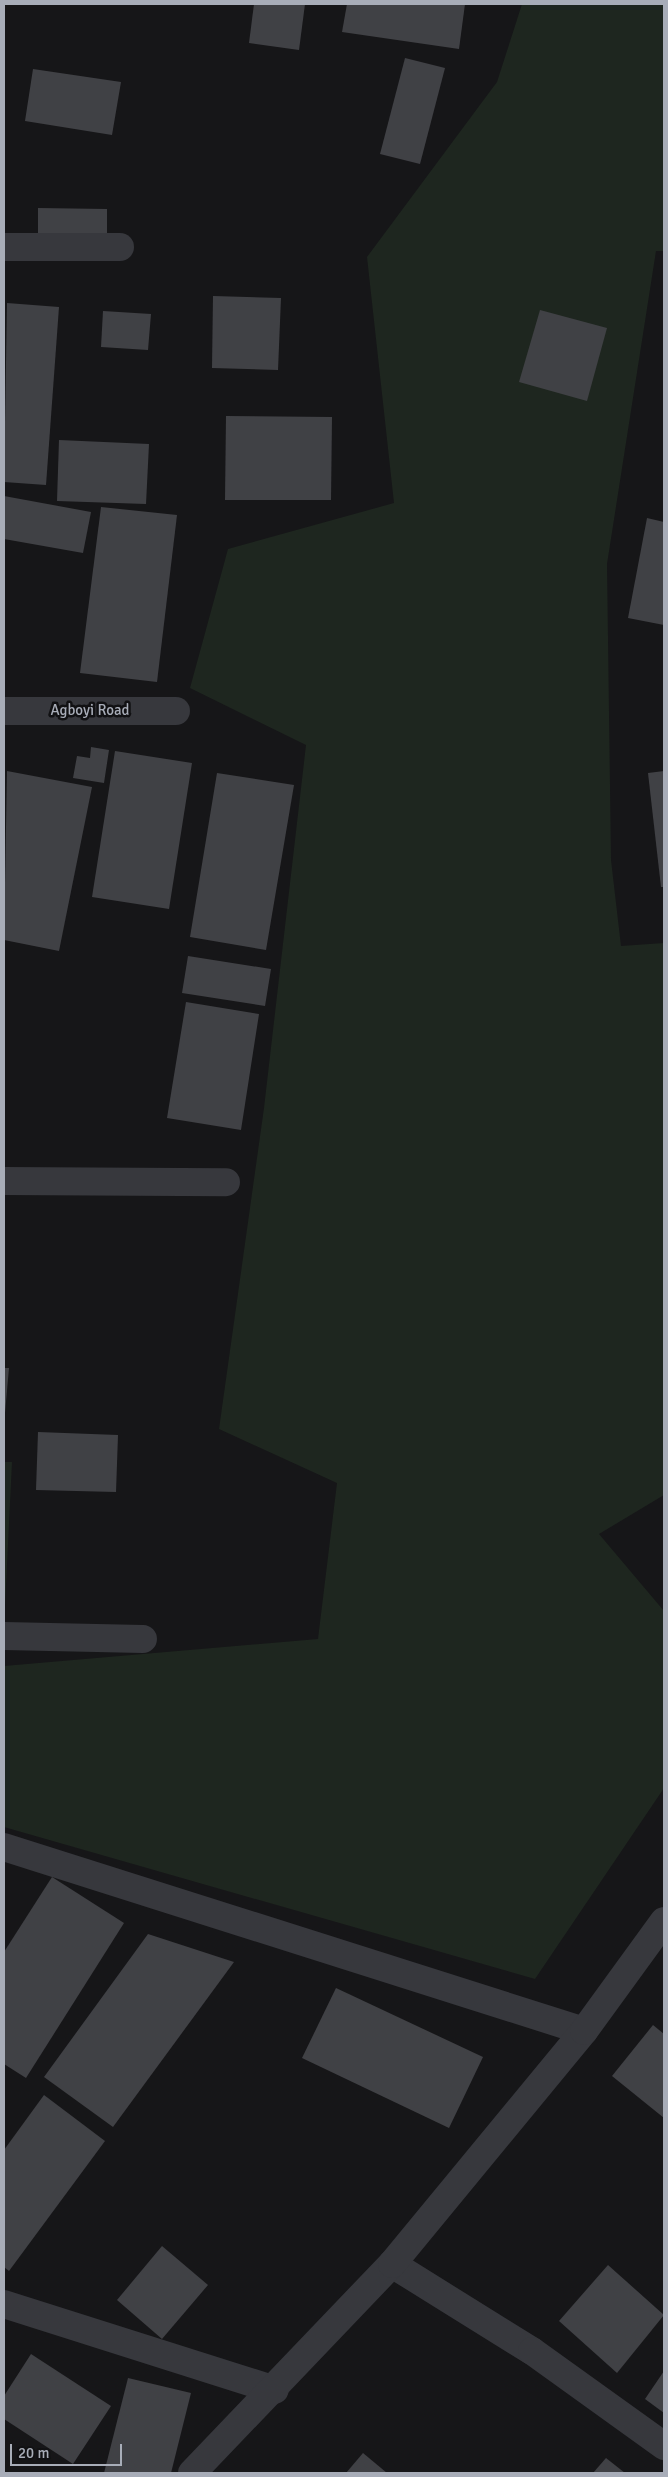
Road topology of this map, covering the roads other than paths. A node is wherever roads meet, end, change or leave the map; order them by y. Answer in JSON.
{"nodes":[{"id":1,"x":4,"y":247,"type":"edge"},
{"id":2,"x":120,"y":247,"type":"dead end"},
{"id":3,"x":4,"y":711,"type":"edge"},
{"id":4,"x":176,"y":711,"type":"dead end"},
{"id":5,"x":4,"y":1181,"type":"edge"},
{"id":6,"x":226,"y":1182,"type":"dead end"},
{"id":7,"x":4,"y":1636,"type":"edge"},
{"id":8,"x":143,"y":1639,"type":"dead end"},
{"id":9,"x":4,"y":1847,"type":"edge"},
{"id":10,"x":664,"y":1921,"type":"edge"},
{"id":11,"x":584,"y":2031,"type":"junction"},
{"id":12,"x":392,"y":2264,"type":"junction"},
{"id":13,"x":4,"y":2304,"type":"edge"},
{"id":14,"x":275,"y":2390,"type":"junction"},
{"id":15,"x":664,"y":2446,"type":"edge"},
{"id":16,"x":192,"y":2473,"type":"edge"}],
"edges":[{"from":1,"to":2,"type":"street"},
{"from":3,"to":4,"type":"street","name":"Agboyi Road"},
{"from":5,"to":6,"type":"street"},
{"from":7,"to":8,"type":"street"},
{"from":9,"to":11,"type":"street"},
{"from":10,"to":11,"type":"street"},
{"from":11,"to":12,"type":"street"},
{"from":12,"to":14,"type":"street"},
{"from":12,"to":15,"type":"street"},
{"from":13,"to":14,"type":"street"},
{"from":14,"to":16,"type":"street"}]}
